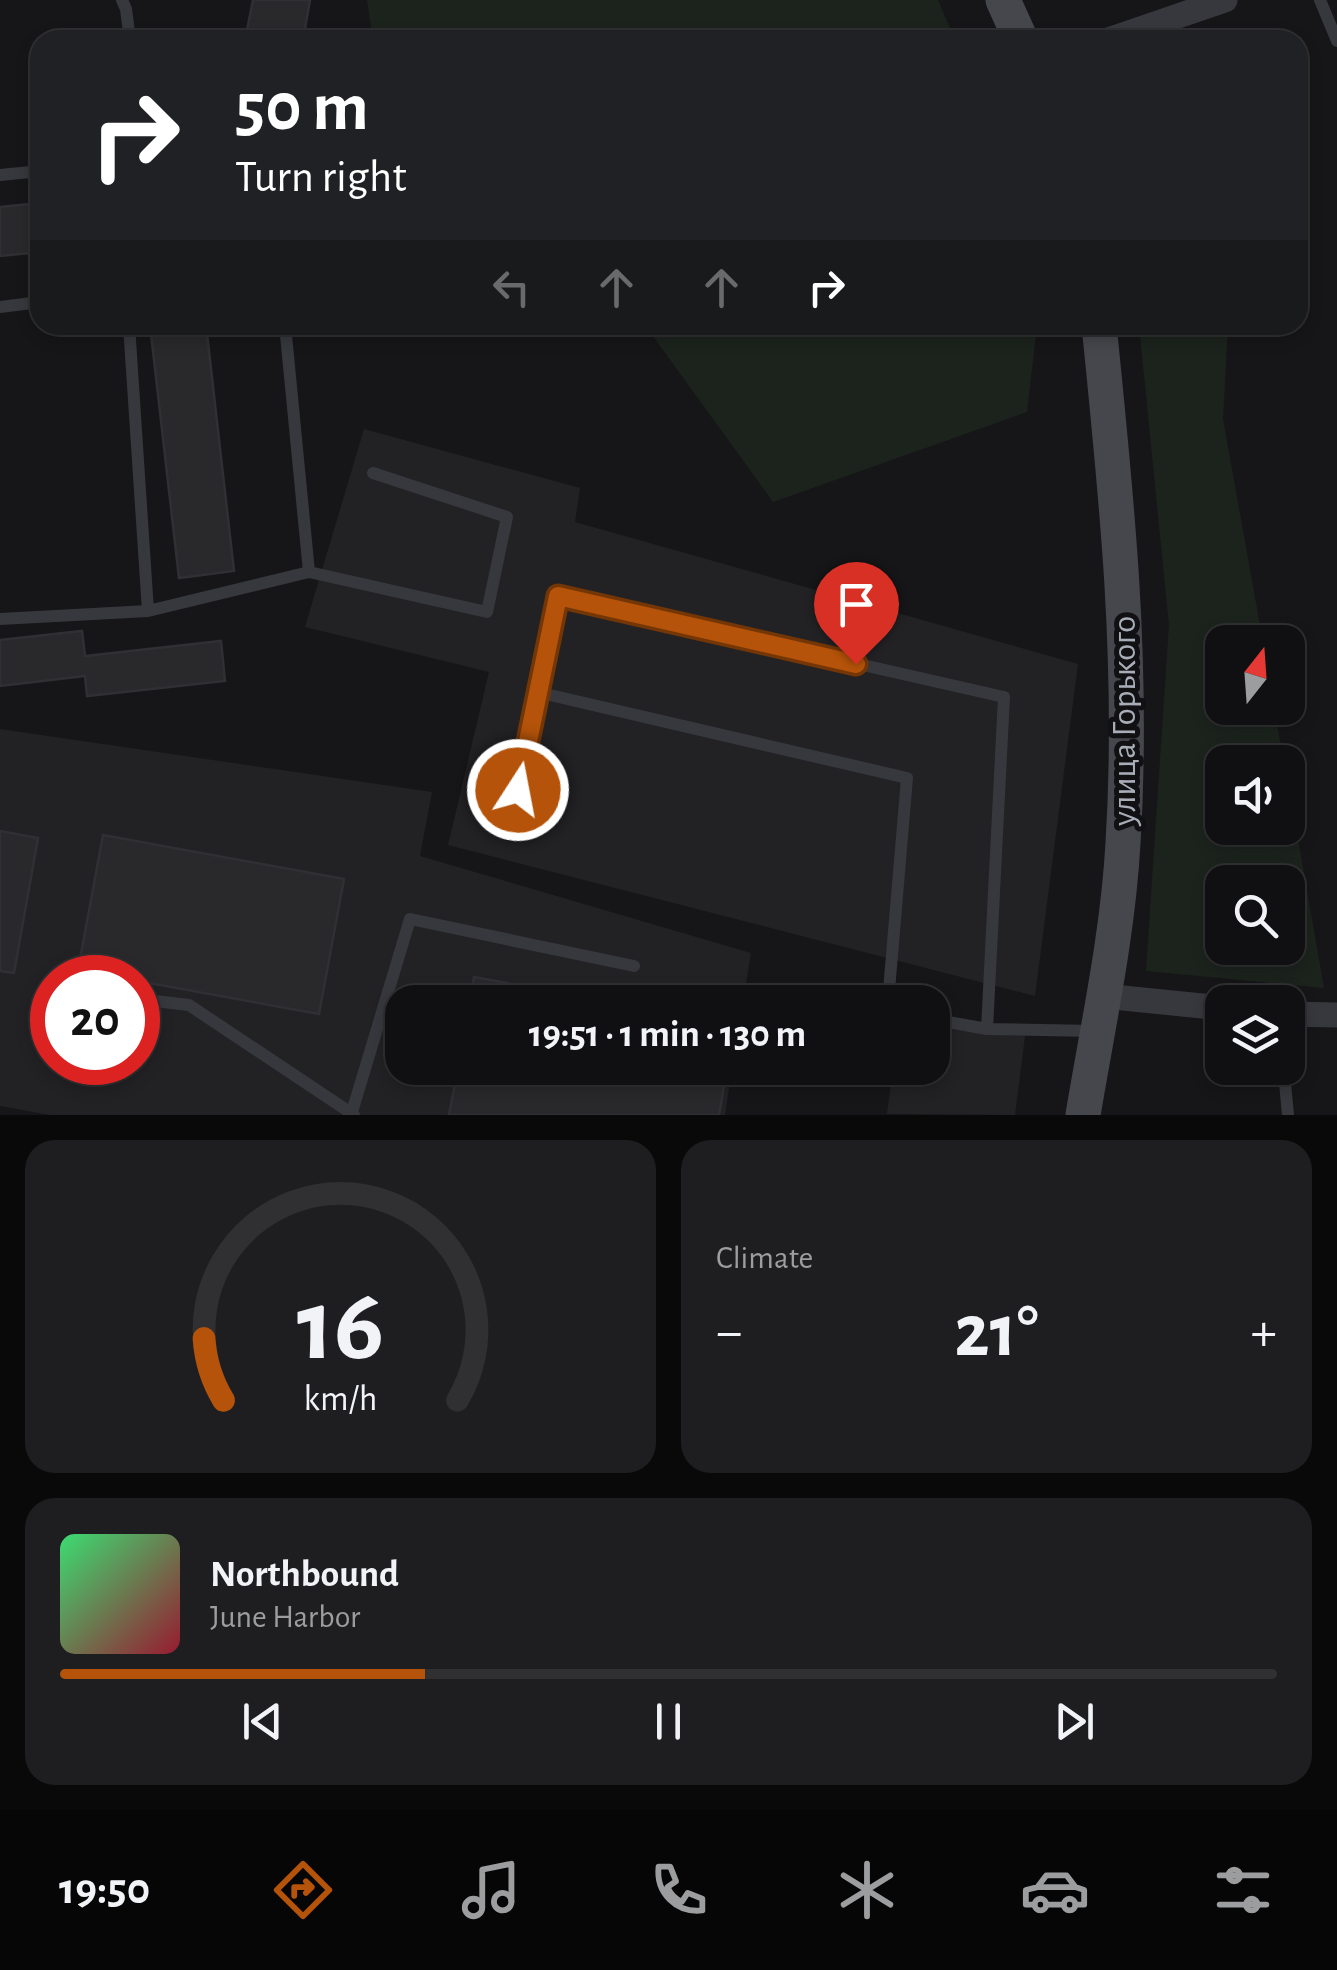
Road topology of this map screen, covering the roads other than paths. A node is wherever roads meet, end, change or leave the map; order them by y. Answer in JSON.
{"nodes":[{"id":1,"x":122,"y":0,"type":"edge"},
{"id":2,"x":1002,"y":0,"type":"edge"},
{"id":3,"x":1225,"y":0,"type":"edge"},
{"id":4,"x":1320,"y":0,"type":"edge"},
{"id":5,"x":128,"y":30,"type":"edge"},
{"id":6,"x":1016,"y":30,"type":"edge"},
{"id":7,"x":1137,"y":30,"type":"edge"},
{"id":8,"x":1337,"y":41,"type":"edge"},
{"id":9,"x":30,"y":173,"type":"edge"},
{"id":10,"x":0,"y":175,"type":"edge"},
{"id":11,"x":30,"y":303,"type":"edge"},
{"id":12,"x":0,"y":306,"type":"edge"},
{"id":13,"x":130,"y":335,"type":"edge"},
{"id":14,"x":285,"y":335,"type":"edge"},
{"id":15,"x":1100,"y":335,"type":"edge"},
{"id":16,"x":372,"y":474,"type":"dead end"},
{"id":17,"x":309,"y":572,"type":"junction"},
{"id":18,"x":148,"y":610,"type":"junction"},
{"id":19,"x":0,"y":618,"type":"edge"},
{"id":20,"x":537,"y":692,"type":"junction"},
{"id":21,"x":518,"y":790,"type":"dead end"},
{"id":22,"x":634,"y":966,"type":"dead end"},
{"id":23,"x":889,"y":985,"type":"edge"},
{"id":24,"x":1103,"y":996,"type":"junction"},
{"id":25,"x":160,"y":1002,"type":"edge"},
{"id":26,"x":1205,"y":1006,"type":"edge"},
{"id":27,"x":1305,"y":1014,"type":"edge"},
{"id":28,"x":1337,"y":1015,"type":"edge"},
{"id":29,"x":950,"y":1023,"type":"edge"},
{"id":30,"x":987,"y":1029,"type":"junction"},
{"id":31,"x":1097,"y":1032,"type":"junction"},
{"id":32,"x":1284,"y":1085,"type":"edge"},
{"id":33,"x":354,"y":1114,"type":"edge"},
{"id":34,"x":1084,"y":1115,"type":"edge"},
{"id":35,"x":1288,"y":1115,"type":"edge"}],
"edges":[{"from":1,"to":5,"type":"lane"},
{"from":2,"to":6,"type":"street"},
{"from":3,"to":7,"type":"street"},
{"from":4,"to":8,"type":"lane"},
{"from":9,"to":10,"type":"lane"},
{"from":11,"to":12,"type":"lane"},
{"from":13,"to":18,"type":"lane"},
{"from":14,"to":17,"type":"lane"},
{"from":15,"to":24,"type":"street","name":"улица Горького"},
{"from":16,"to":17,"type":"lane"},
{"from":17,"to":18,"type":"lane"},
{"from":18,"to":19,"type":"lane"},
{"from":20,"to":21,"type":"lane"},
{"from":20,"to":23,"type":"lane"},
{"from":20,"to":30,"type":"lane"},
{"from":22,"to":33,"type":"lane"},
{"from":24,"to":26,"type":"street"},
{"from":24,"to":31,"type":"street","name":"улица Горького"},
{"from":25,"to":33,"type":"lane"},
{"from":27,"to":28,"type":"street"},
{"from":29,"to":30,"type":"lane"},
{"from":30,"to":31,"type":"lane"},
{"from":31,"to":34,"type":"street","name":"улица Горького"},
{"from":32,"to":35,"type":"lane"}]}
